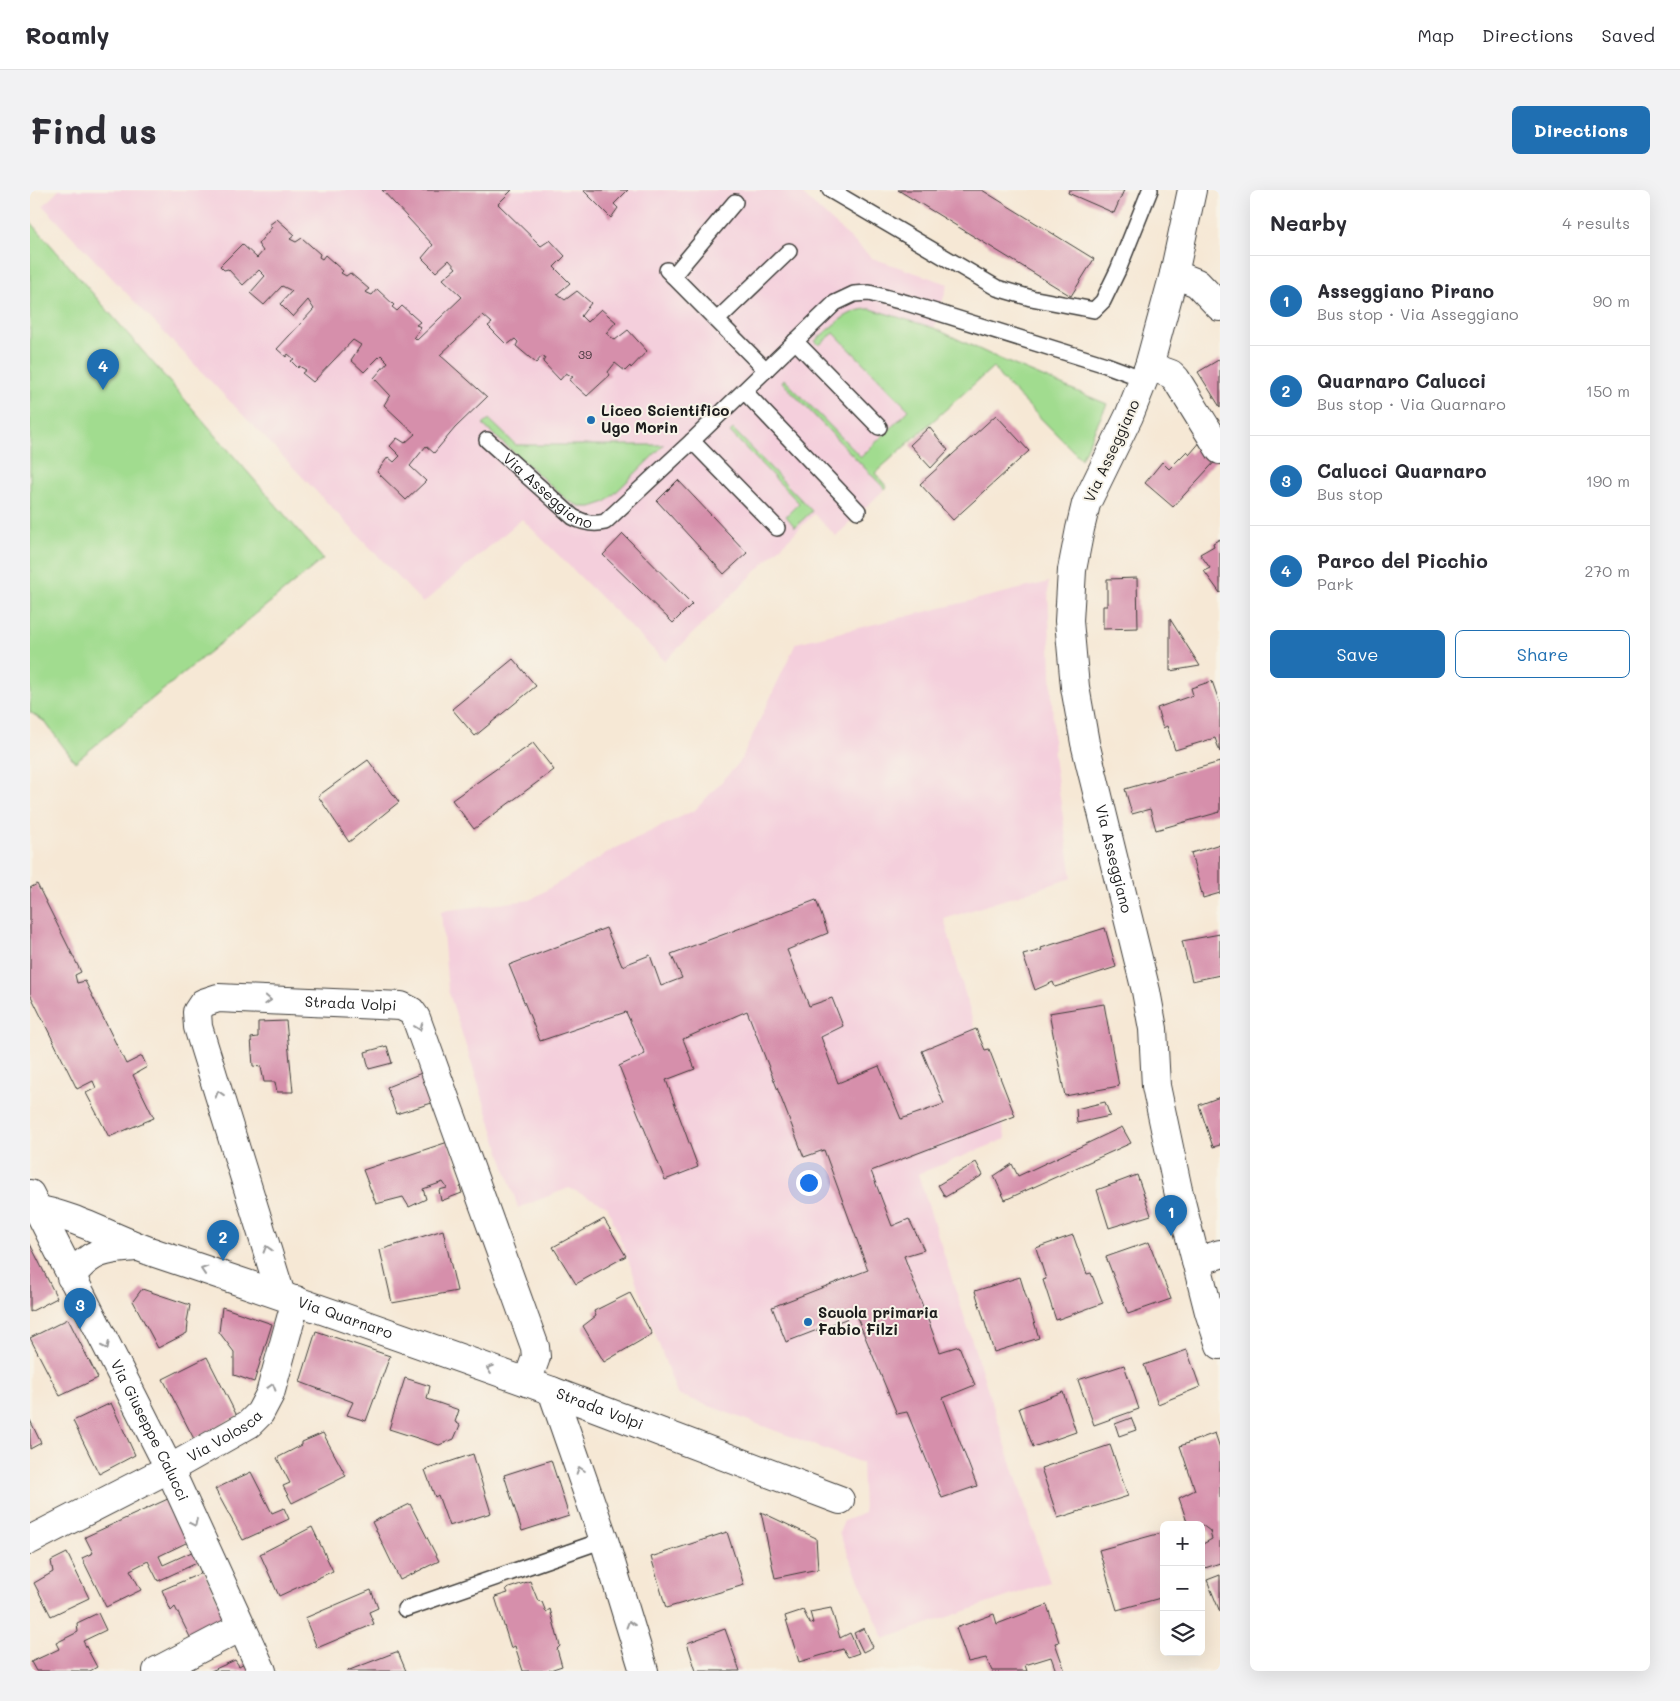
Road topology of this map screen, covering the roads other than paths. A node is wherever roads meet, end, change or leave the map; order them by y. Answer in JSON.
{"nodes":[{"id":1,"x":830,"y":190,"type":"edge"},
{"id":2,"x":1150,"y":190,"type":"edge"},
{"id":3,"x":1192,"y":190,"type":"edge"},
{"id":4,"x":735,"y":202,"type":"dead end"},
{"id":5,"x":790,"y":251,"type":"dead end"},
{"id":6,"x":1174,"y":274,"type":"junction"},
{"id":7,"x":1220,"y":307,"type":"edge"},
{"id":8,"x":717,"y":320,"type":"junction"},
{"id":9,"x":795,"y":341,"type":"junction"},
{"id":10,"x":766,"y":370,"type":"junction"},
{"id":11,"x":1147,"y":373,"type":"junction"},
{"id":12,"x":744,"y":391,"type":"junction"},
{"id":13,"x":880,"y":427,"type":"dead end"},
{"id":14,"x":487,"y":440,"type":"dead end"},
{"id":15,"x":692,"y":441,"type":"junction"},
{"id":16,"x":1220,"y":450,"type":"edge"},
{"id":17,"x":858,"y":512,"type":"dead end"},
{"id":18,"x":777,"y":528,"type":"dead end"},
{"id":19,"x":32,"y":1203,"type":"edge"},
{"id":20,"x":136,"y":1247,"type":"junction"},
{"id":21,"x":1208,"y":1258,"type":"edge"},
{"id":22,"x":71,"y":1277,"type":"junction"},
{"id":23,"x":289,"y":1298,"type":"junction"},
{"id":24,"x":1220,"y":1345,"type":"edge"},
{"id":25,"x":540,"y":1387,"type":"junction"},
{"id":26,"x":169,"y":1468,"type":"junction"},
{"id":27,"x":840,"y":1500,"type":"dead end"},
{"id":28,"x":30,"y":1540,"type":"edge"},
{"id":29,"x":604,"y":1540,"type":"junction"},
{"id":30,"x":405,"y":1609,"type":"dead end"},
{"id":31,"x":242,"y":1627,"type":"junction"},
{"id":32,"x":157,"y":1671,"type":"edge"},
{"id":33,"x":262,"y":1671,"type":"edge"},
{"id":34,"x":644,"y":1671,"type":"edge"}],
"edges":[{"from":1,"to":2,"type":"lane"},
{"from":3,"to":6,"type":"street","name":"Via Asseggiano"},
{"from":4,"to":8,"type":"lane"},
{"from":5,"to":8,"type":"lane"},
{"from":6,"to":7,"type":"street"},
{"from":6,"to":11,"type":"street","name":"Via Asseggiano"},
{"from":8,"to":10,"type":"lane"},
{"from":9,"to":10,"type":"lane","name":"Via Asseggiano"},
{"from":9,"to":11,"type":"lane","name":"Via Asseggiano"},
{"from":9,"to":13,"type":"lane"},
{"from":10,"to":12,"type":"lane","name":"Via Asseggiano"},
{"from":11,"to":16,"type":"street"},
{"from":11,"to":21,"type":"street","name":"Via Asseggiano"},
{"from":12,"to":15,"type":"lane","name":"Via Asseggiano"},
{"from":12,"to":17,"type":"lane"},
{"from":14,"to":15,"type":"lane","name":"Via Asseggiano"},
{"from":15,"to":18,"type":"lane"},
{"from":19,"to":20,"type":"street","name":"Via Quarnaro"},
{"from":19,"to":22,"type":"street","name":"Via Giuseppe Calucci"},
{"from":20,"to":22,"type":"street","name":"Via Quarnaro"},
{"from":23,"to":20,"type":"street","name":"Via Quarnaro","one_way":true},
{"from":21,"to":24,"type":"street","name":"Via Asseggiano"},
{"from":22,"to":26,"type":"street","name":"Via Giuseppe Calucci","one_way":true},
{"from":25,"to":23,"type":"street","name":"Via Quarnaro","one_way":true},
{"from":23,"to":25,"type":"street","name":"Strada Volpi","one_way":true},
{"from":26,"to":23,"type":"street","name":"Via Volosca","one_way":true},
{"from":25,"to":27,"type":"street","name":"Strada Volpi"},
{"from":29,"to":25,"type":"street","name":"Strada Volpi","one_way":true},
{"from":26,"to":28,"type":"street","name":"Via Volosca"},
{"from":26,"to":31,"type":"street","name":"Via Giuseppe Calucci","one_way":true},
{"from":29,"to":30,"type":"lane"},
{"from":34,"to":29,"type":"street","name":"Strada Volpi","one_way":true},
{"from":31,"to":32,"type":"street"},
{"from":31,"to":33,"type":"street","name":"Via Giuseppe Calucci"}]}
